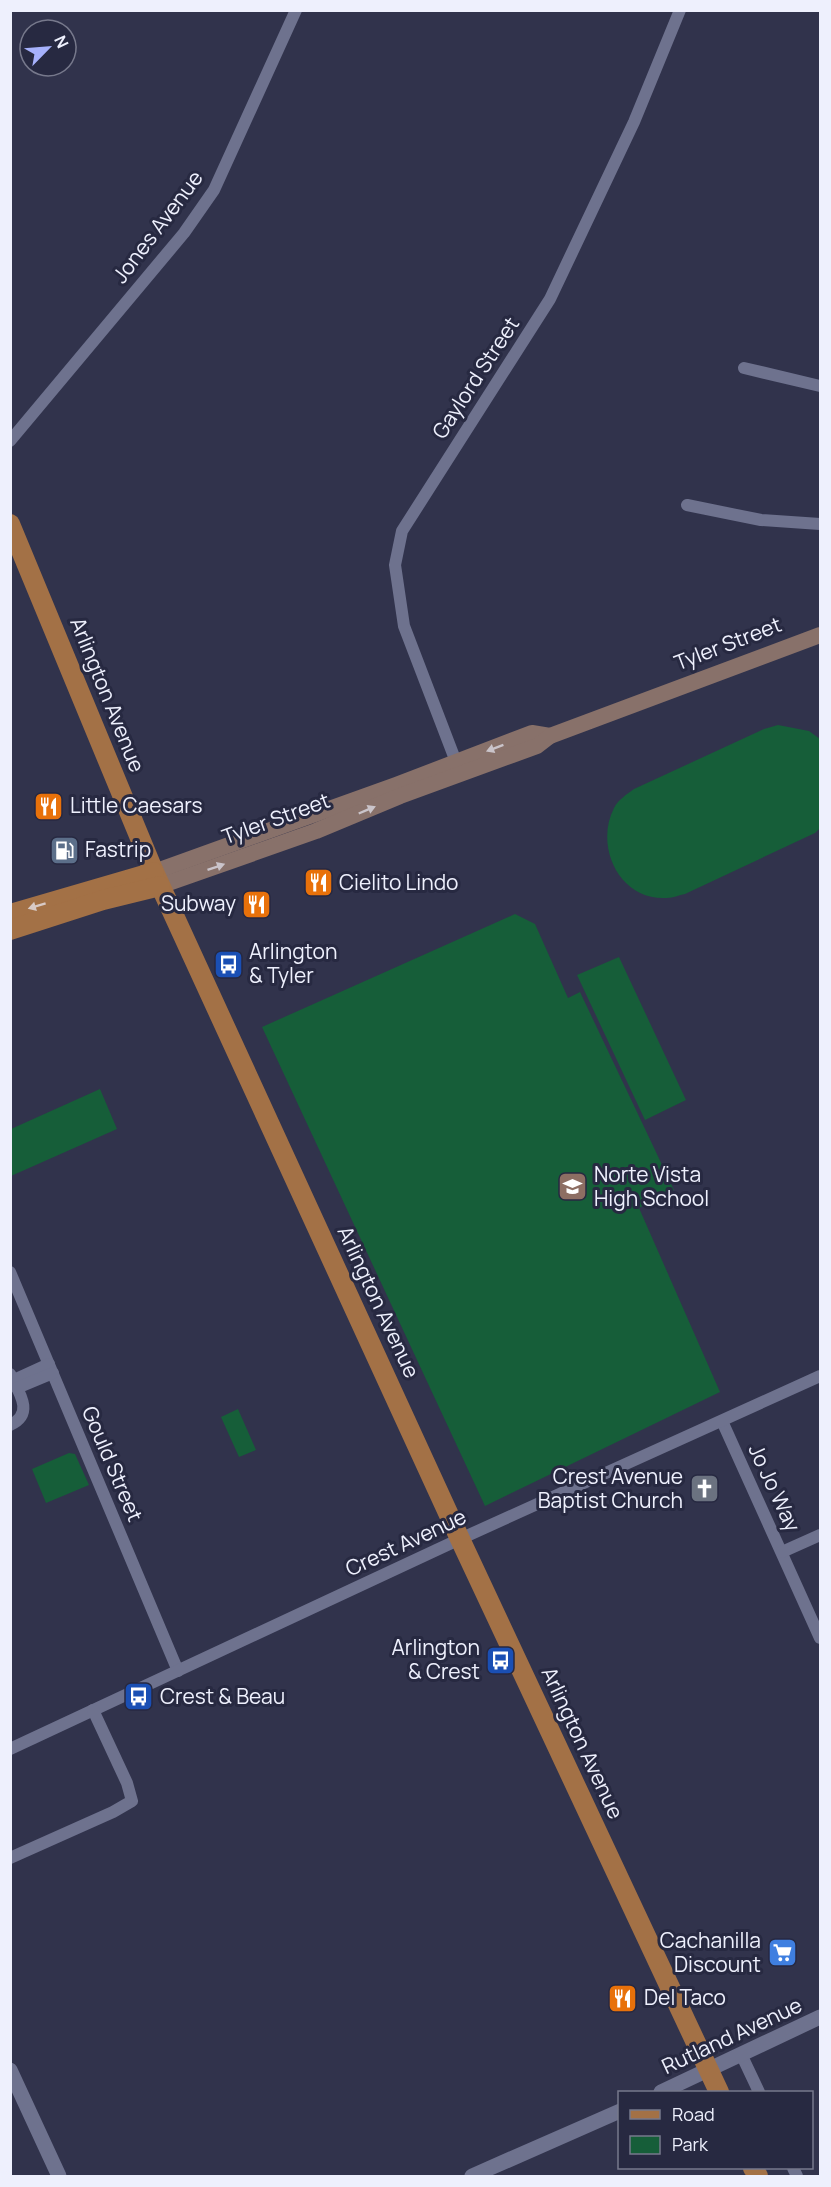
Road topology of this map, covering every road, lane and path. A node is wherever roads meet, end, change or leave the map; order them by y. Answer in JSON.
{"nodes":[{"id":1,"x":296,"y":10,"type":"edge"},
{"id":2,"x":680,"y":10,"type":"edge"},
{"id":3,"x":744,"y":368,"type":"dead end"},
{"id":4,"x":820,"y":386,"type":"edge"},
{"id":5,"x":10,"y":441,"type":"edge"},
{"id":6,"x":687,"y":505,"type":"dead end"},
{"id":7,"x":10,"y":524,"type":"edge"},
{"id":8,"x":820,"y":524,"type":"edge"},
{"id":9,"x":820,"y":634,"type":"edge"},
{"id":10,"x":458,"y":768,"type":"junction"},
{"id":11,"x":157,"y":879,"type":"junction"},
{"id":12,"x":10,"y":914,"type":"edge"},
{"id":13,"x":10,"y":930,"type":"edge"},
{"id":14,"x":10,"y":1272,"type":"edge"},
{"id":15,"x":51,"y":1368,"type":"junction"},
{"id":16,"x":820,"y":1376,"type":"edge"},
{"id":17,"x":14,"y":1381,"type":"edge"},
{"id":18,"x":722,"y":1421,"type":"junction"},
{"id":19,"x":10,"y":1425,"type":"edge"},
{"id":20,"x":820,"y":1535,"type":"edge"},
{"id":21,"x":460,"y":1539,"type":"junction"},
{"id":22,"x":783,"y":1552,"type":"junction"},
{"id":23,"x":820,"y":1638,"type":"edge"},
{"id":24,"x":178,"y":1671,"type":"junction"},
{"id":25,"x":93,"y":1710,"type":"junction"},
{"id":26,"x":10,"y":1749,"type":"edge"},
{"id":27,"x":10,"y":1858,"type":"edge"},
{"id":28,"x":820,"y":2017,"type":"edge"},
{"id":29,"x":742,"y":2056,"type":"junction"},
{"id":30,"x":10,"y":2070,"type":"edge"},
{"id":31,"x":709,"y":2071,"type":"junction"},
{"id":32,"x":663,"y":2091,"type":"edge"},
{"id":33,"x":718,"y":2091,"type":"edge"},
{"id":34,"x":759,"y":2091,"type":"edge"},
{"id":35,"x":618,"y":2112,"type":"edge"},
{"id":36,"x":478,"y":2175,"type":"edge"},
{"id":37,"x":59,"y":2176,"type":"edge"}],
"edges":[{"from":1,"to":5,"type":"street","name":"Jones Avenue"},
{"from":2,"to":10,"type":"street","name":"Gaylord Street"},
{"from":3,"to":4,"type":"street"},
{"from":6,"to":8,"type":"street"},
{"from":7,"to":11,"type":"main road","name":"Arlington Avenue"},
{"from":9,"to":10,"type":"main road","name":"Tyler Street"},
{"from":10,"to":11,"type":"main road","name":"Tyler Street"},
{"from":11,"to":12,"type":"main road","name":"Tyler Street","one_way":true},
{"from":11,"to":13,"type":"main road","name":"Tyler Street"},
{"from":11,"to":21,"type":"main road","name":"Arlington Avenue"},
{"from":14,"to":15,"type":"street","name":"Gould Street"},
{"from":15,"to":17,"type":"street"},
{"from":15,"to":24,"type":"street","name":"Gould Street"},
{"from":16,"to":18,"type":"street","name":"Crest Avenue"},
{"from":17,"to":19,"type":"street"},
{"from":18,"to":21,"type":"street","name":"Crest Avenue"},
{"from":18,"to":22,"type":"street","name":"Jo Jo Way"},
{"from":20,"to":22,"type":"street"},
{"from":21,"to":24,"type":"street","name":"Crest Avenue"},
{"from":21,"to":31,"type":"main road","name":"Arlington Avenue"},
{"from":22,"to":23,"type":"street","name":"Jo Jo Way"},
{"from":24,"to":25,"type":"street","name":"Crest Avenue"},
{"from":25,"to":26,"type":"street","name":"Crest Avenue"},
{"from":25,"to":27,"type":"street"},
{"from":28,"to":29,"type":"street","name":"Rutland Avenue"},
{"from":29,"to":31,"type":"street","name":"Rutland Avenue"},
{"from":29,"to":34,"type":"street"},
{"from":30,"to":37,"type":"street"},
{"from":31,"to":32,"type":"street","name":"Rutland Avenue"},
{"from":31,"to":33,"type":"main road","name":"Arlington Avenue"},
{"from":35,"to":36,"type":"street"}]}
